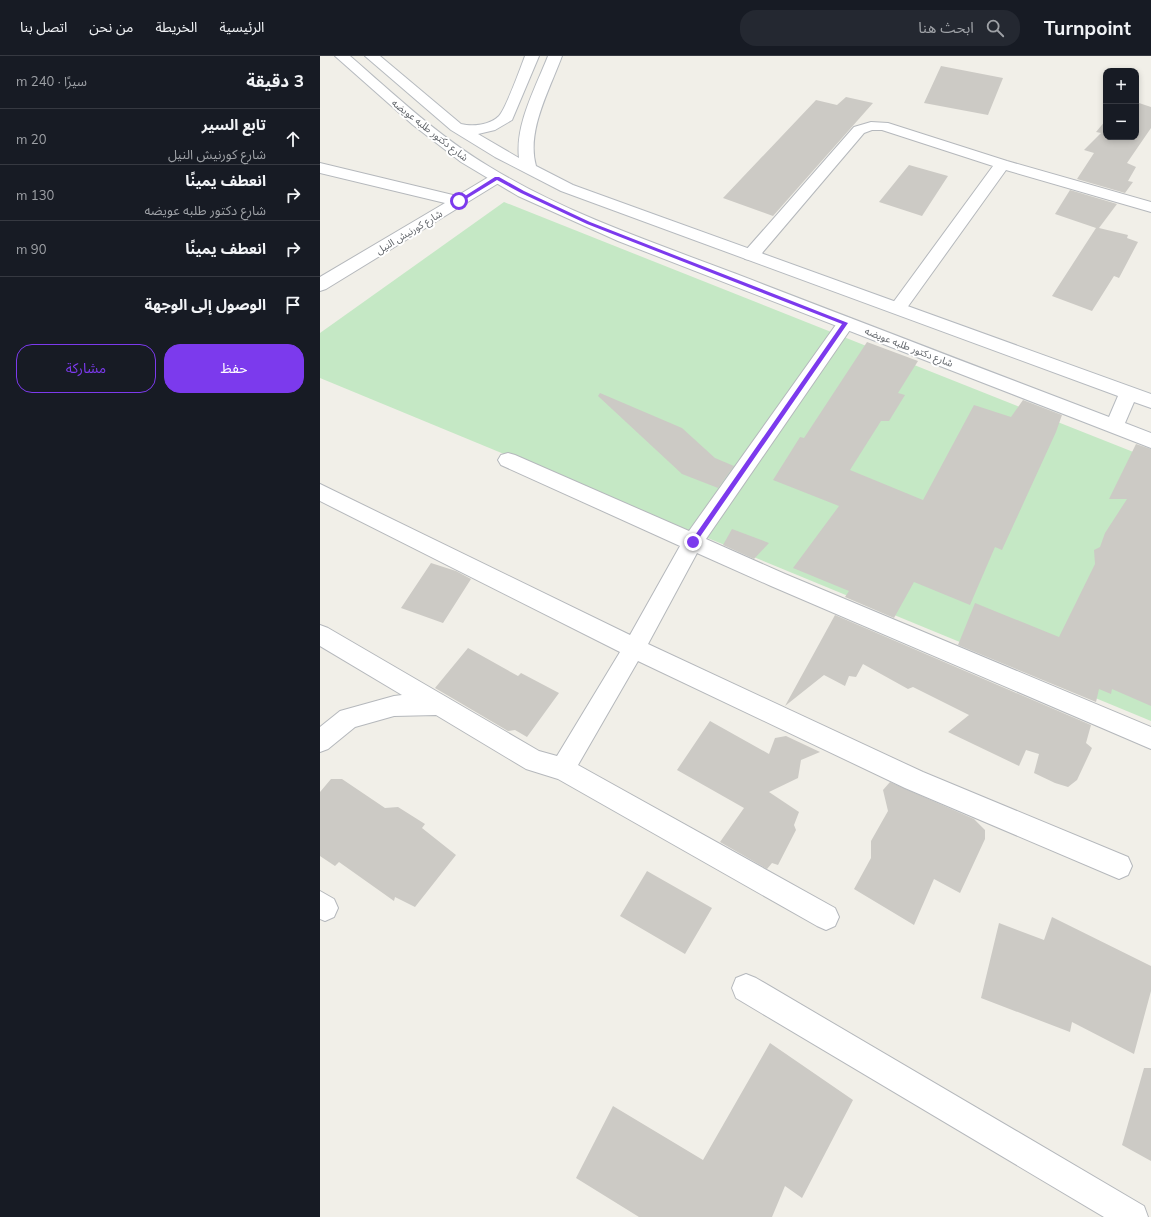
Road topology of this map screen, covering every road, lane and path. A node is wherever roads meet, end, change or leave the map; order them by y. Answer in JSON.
{"nodes":[{"id":1,"x":342,"y":56,"type":"edge"},
{"id":2,"x":372,"y":56,"type":"edge"},
{"id":3,"x":532,"y":56,"type":"edge"},
{"id":4,"x":555,"y":56,"type":"edge"},
{"id":5,"x":456,"y":127,"type":"junction"},
{"id":6,"x":1002,"y":164,"type":"junction"},
{"id":7,"x":320,"y":168,"type":"edge"},
{"id":8,"x":528,"y":169,"type":"junction"},
{"id":9,"x":497,"y":178,"type":"junction"},
{"id":10,"x":459,"y":201,"type":"junction"},
{"id":11,"x":1151,"y":207,"type":"edge"},
{"id":12,"x":751,"y":255,"type":"junction"},
{"id":13,"x":320,"y":285,"type":"edge"},
{"id":14,"x":898,"y":308,"type":"junction"},
{"id":15,"x":846,"y":323,"type":"junction"},
{"id":16,"x":1129,"y":393,"type":"junction"},
{"id":17,"x":1151,"y":401,"type":"edge"},
{"id":18,"x":1114,"y":427,"type":"junction"},
{"id":19,"x":1151,"y":441,"type":"edge"},
{"id":20,"x":508,"y":460,"type":"dead end"},
{"id":21,"x":320,"y":492,"type":"edge"},
{"id":22,"x":693,"y":542,"type":"junction"},
{"id":23,"x":320,"y":635,"type":"edge"},
{"id":24,"x":634,"y":648,"type":"junction"},
{"id":25,"x":440,"y":705,"type":"junction"},
{"id":26,"x":1151,"y":738,"type":"edge"},
{"id":27,"x":320,"y":741,"type":"edge"},
{"id":28,"x":563,"y":769,"type":"junction"},
{"id":29,"x":1119,"y":866,"type":"dead end"},
{"id":30,"x":826,"y":917,"type":"dead end"},
{"id":31,"x":746,"y":988,"type":"dead end"},
{"id":32,"x":1133,"y":1217,"type":"edge"}],
"edges":[{"from":1,"to":9,"type":"street","name":"شارع دكتور طلبه عويضه"},
{"from":2,"to":5,"type":"street","name":"شارع دكتور طلبه عويضه"},
{"from":3,"to":5,"type":"street"},
{"from":4,"to":8,"type":"street"},
{"from":5,"to":8,"type":"street","name":"شارع دكتور طلبه عويضه"},
{"from":6,"to":11,"type":"street"},
{"from":6,"to":12,"type":"street"},
{"from":6,"to":14,"type":"street"},
{"from":7,"to":10,"type":"street"},
{"from":8,"to":12,"type":"street","name":"شارع دكتور طلبه عويضه"},
{"from":9,"to":10,"type":"street","name":"شارع كورنيش النيل"},
{"from":9,"to":15,"type":"street","name":"شارع دكتور طلبه عويضه"},
{"from":10,"to":13,"type":"street","name":"شارع كورنيش النيل"},
{"from":12,"to":14,"type":"street","name":"شارع دكتور طلبه عويضه"},
{"from":14,"to":16,"type":"street","name":"شارع دكتور طلبه عويضه"},
{"from":15,"to":18,"type":"street","name":"شارع دكتور طلبه عويضه"},
{"from":15,"to":22,"type":"street"},
{"from":16,"to":17,"type":"street","name":"شارع دكتور طلبه عويضه"},
{"from":16,"to":18,"type":"street"},
{"from":18,"to":19,"type":"street","name":"شارع دكتور طلبه عويضه"},
{"from":20,"to":22,"type":"street"},
{"from":21,"to":24,"type":"street"},
{"from":22,"to":24,"type":"street"},
{"from":22,"to":26,"type":"street"},
{"from":23,"to":25,"type":"street"},
{"from":24,"to":28,"type":"street"},
{"from":24,"to":29,"type":"street"},
{"from":25,"to":27,"type":"street"},
{"from":25,"to":28,"type":"street"},
{"from":28,"to":30,"type":"street"},
{"from":31,"to":32,"type":"street"}]}
